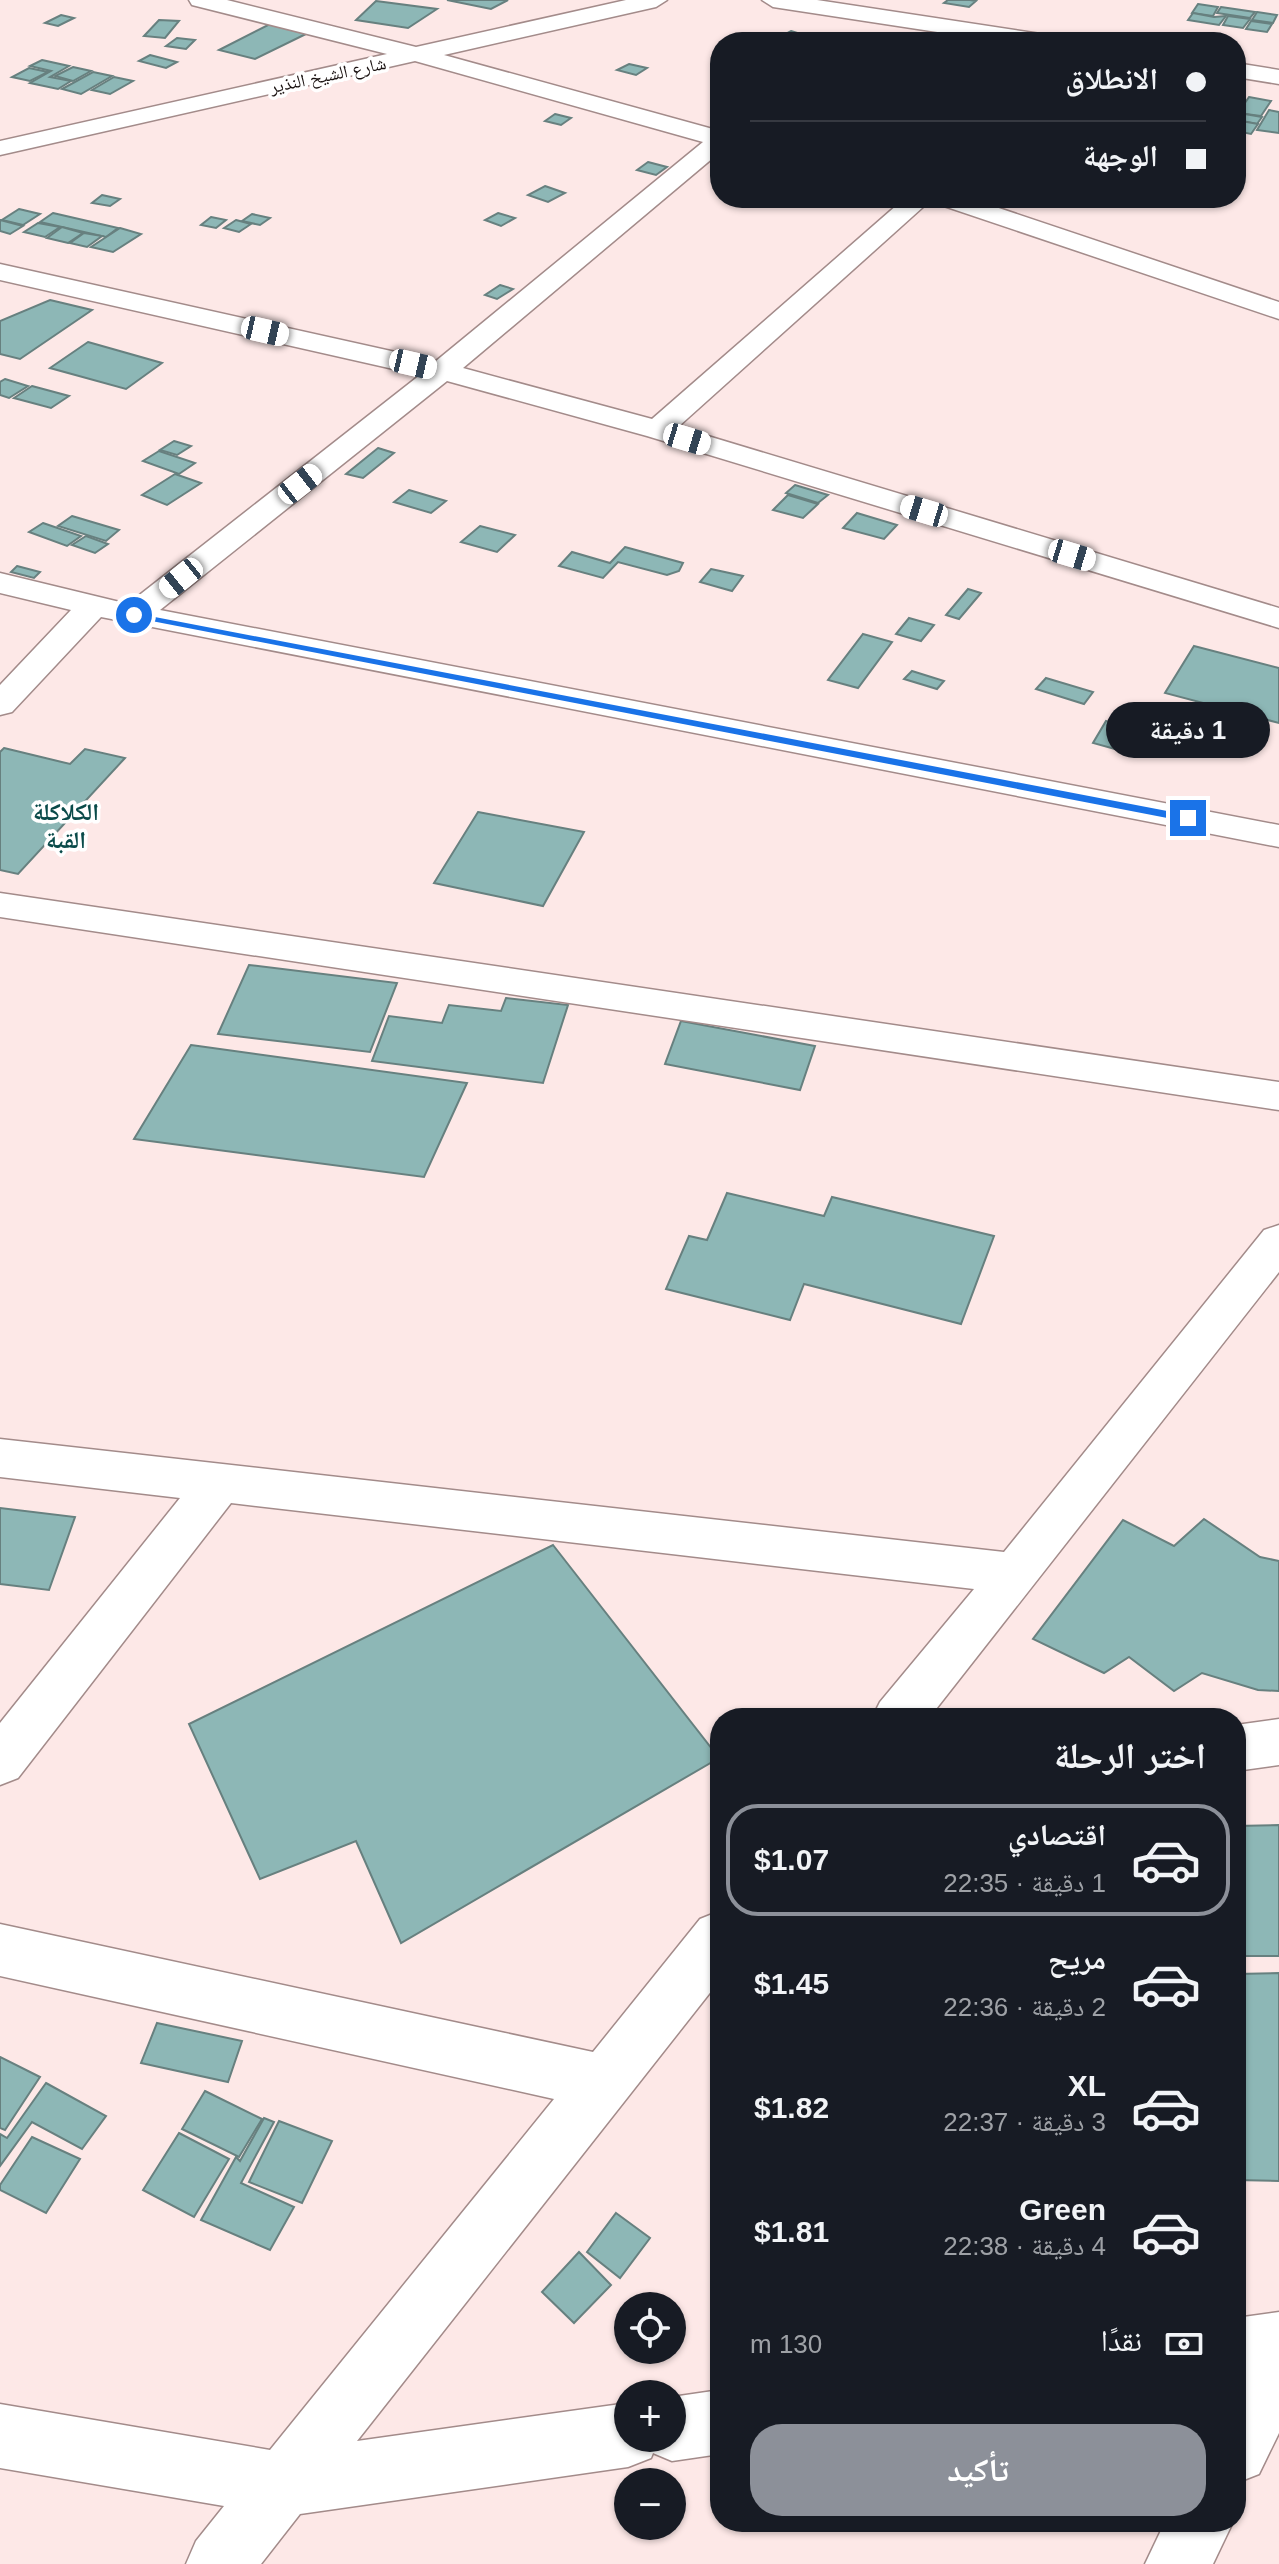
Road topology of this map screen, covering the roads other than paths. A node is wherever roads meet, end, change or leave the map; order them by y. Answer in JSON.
{"nodes":[{"id":1,"x":200,"y":0,"type":"edge"},
{"id":2,"x":656,"y":0,"type":"edge"},
{"id":3,"x":773,"y":0,"type":"edge"},
{"id":4,"x":945,"y":32,"type":"edge"},
{"id":5,"x":419,"y":55,"type":"junction"},
{"id":6,"x":1246,"y":72,"type":"edge"},
{"id":7,"x":1279,"y":77,"type":"edge"},
{"id":8,"x":710,"y":137,"type":"edge"},
{"id":9,"x":0,"y":148,"type":"edge"},
{"id":10,"x":710,"y":148,"type":"edge"},
{"id":11,"x":909,"y":208,"type":"edge"},
{"id":12,"x":974,"y":208,"type":"edge"},
{"id":13,"x":0,"y":272,"type":"edge"},
{"id":14,"x":1279,"y":311,"type":"edge"},
{"id":15,"x":442,"y":371,"type":"junction"},
{"id":16,"x":657,"y":430,"type":"junction"},
{"id":17,"x":0,"y":583,"type":"edge"},
{"id":18,"x":92,"y":607,"type":"junction"},
{"id":19,"x":134,"y":615,"type":"junction"},
{"id":20,"x":1279,"y":618,"type":"edge"},
{"id":21,"x":0,"y":705,"type":"edge"},
{"id":22,"x":1279,"y":836,"type":"edge"},
{"id":23,"x":0,"y":905,"type":"edge"},
{"id":24,"x":1279,"y":1096,"type":"edge"},
{"id":25,"x":1279,"y":1241,"type":"edge"},
{"id":26,"x":0,"y":1458,"type":"edge"},
{"id":27,"x":220,"y":1482,"type":"junction"},
{"id":28,"x":1016,"y":1574,"type":"junction"},
{"id":29,"x":906,"y":1708,"type":"edge"},
{"id":30,"x":1279,"y":1742,"type":"edge"},
{"id":31,"x":1246,"y":1747,"type":"edge"},
{"id":32,"x":0,"y":1762,"type":"edge"},
{"id":33,"x":710,"y":1949,"type":"edge"},
{"id":34,"x":0,"y":1950,"type":"edge"},
{"id":35,"x":603,"y":2082,"type":"junction"},
{"id":36,"x":1279,"y":2343,"type":"edge"},
{"id":37,"x":1246,"y":2348,"type":"edge"},
{"id":38,"x":1279,"y":2367,"type":"edge"},
{"id":39,"x":710,"y":2423,"type":"edge"},
{"id":40,"x":686,"y":2427,"type":"edge"},
{"id":41,"x":1246,"y":2431,"type":"edge"},
{"id":42,"x":0,"y":2436,"type":"edge"},
{"id":43,"x":614,"y":2437,"type":"edge"},
{"id":44,"x":282,"y":2484,"type":"junction"},
{"id":45,"x":1195,"y":2532,"type":"edge"},
{"id":46,"x":219,"y":2564,"type":"edge"},
{"id":47,"x":1178,"y":2564,"type":"edge"}],
"edges":[{"from":1,"to":5,"type":"street"},
{"from":2,"to":5,"type":"street","name":"شارع الشيخ النذير"},
{"from":3,"to":4,"type":"street"},
{"from":5,"to":8,"type":"street"},
{"from":5,"to":9,"type":"street","name":"شارع الشيخ النذير"},
{"from":6,"to":7,"type":"street"},
{"from":10,"to":15,"type":"street"},
{"from":11,"to":16,"type":"street"},
{"from":12,"to":14,"type":"street"},
{"from":13,"to":15,"type":"street"},
{"from":15,"to":16,"type":"street"},
{"from":15,"to":19,"type":"street"},
{"from":16,"to":20,"type":"street"},
{"from":17,"to":18,"type":"street"},
{"from":18,"to":19,"type":"street"},
{"from":18,"to":21,"type":"street"},
{"from":19,"to":22,"type":"street"},
{"from":23,"to":24,"type":"street"},
{"from":25,"to":28,"type":"street"},
{"from":26,"to":27,"type":"street"},
{"from":27,"to":28,"type":"street"},
{"from":27,"to":32,"type":"street"},
{"from":28,"to":29,"type":"street"},
{"from":30,"to":31,"type":"street"},
{"from":33,"to":35,"type":"street"},
{"from":34,"to":35,"type":"street"},
{"from":35,"to":44,"type":"street"},
{"from":36,"to":37,"type":"street"},
{"from":38,"to":41,"type":"street"},
{"from":39,"to":40,"type":"street"},
{"from":42,"to":44,"type":"street"},
{"from":43,"to":44,"type":"street"},
{"from":44,"to":46,"type":"street"},
{"from":45,"to":47,"type":"street"}]}
